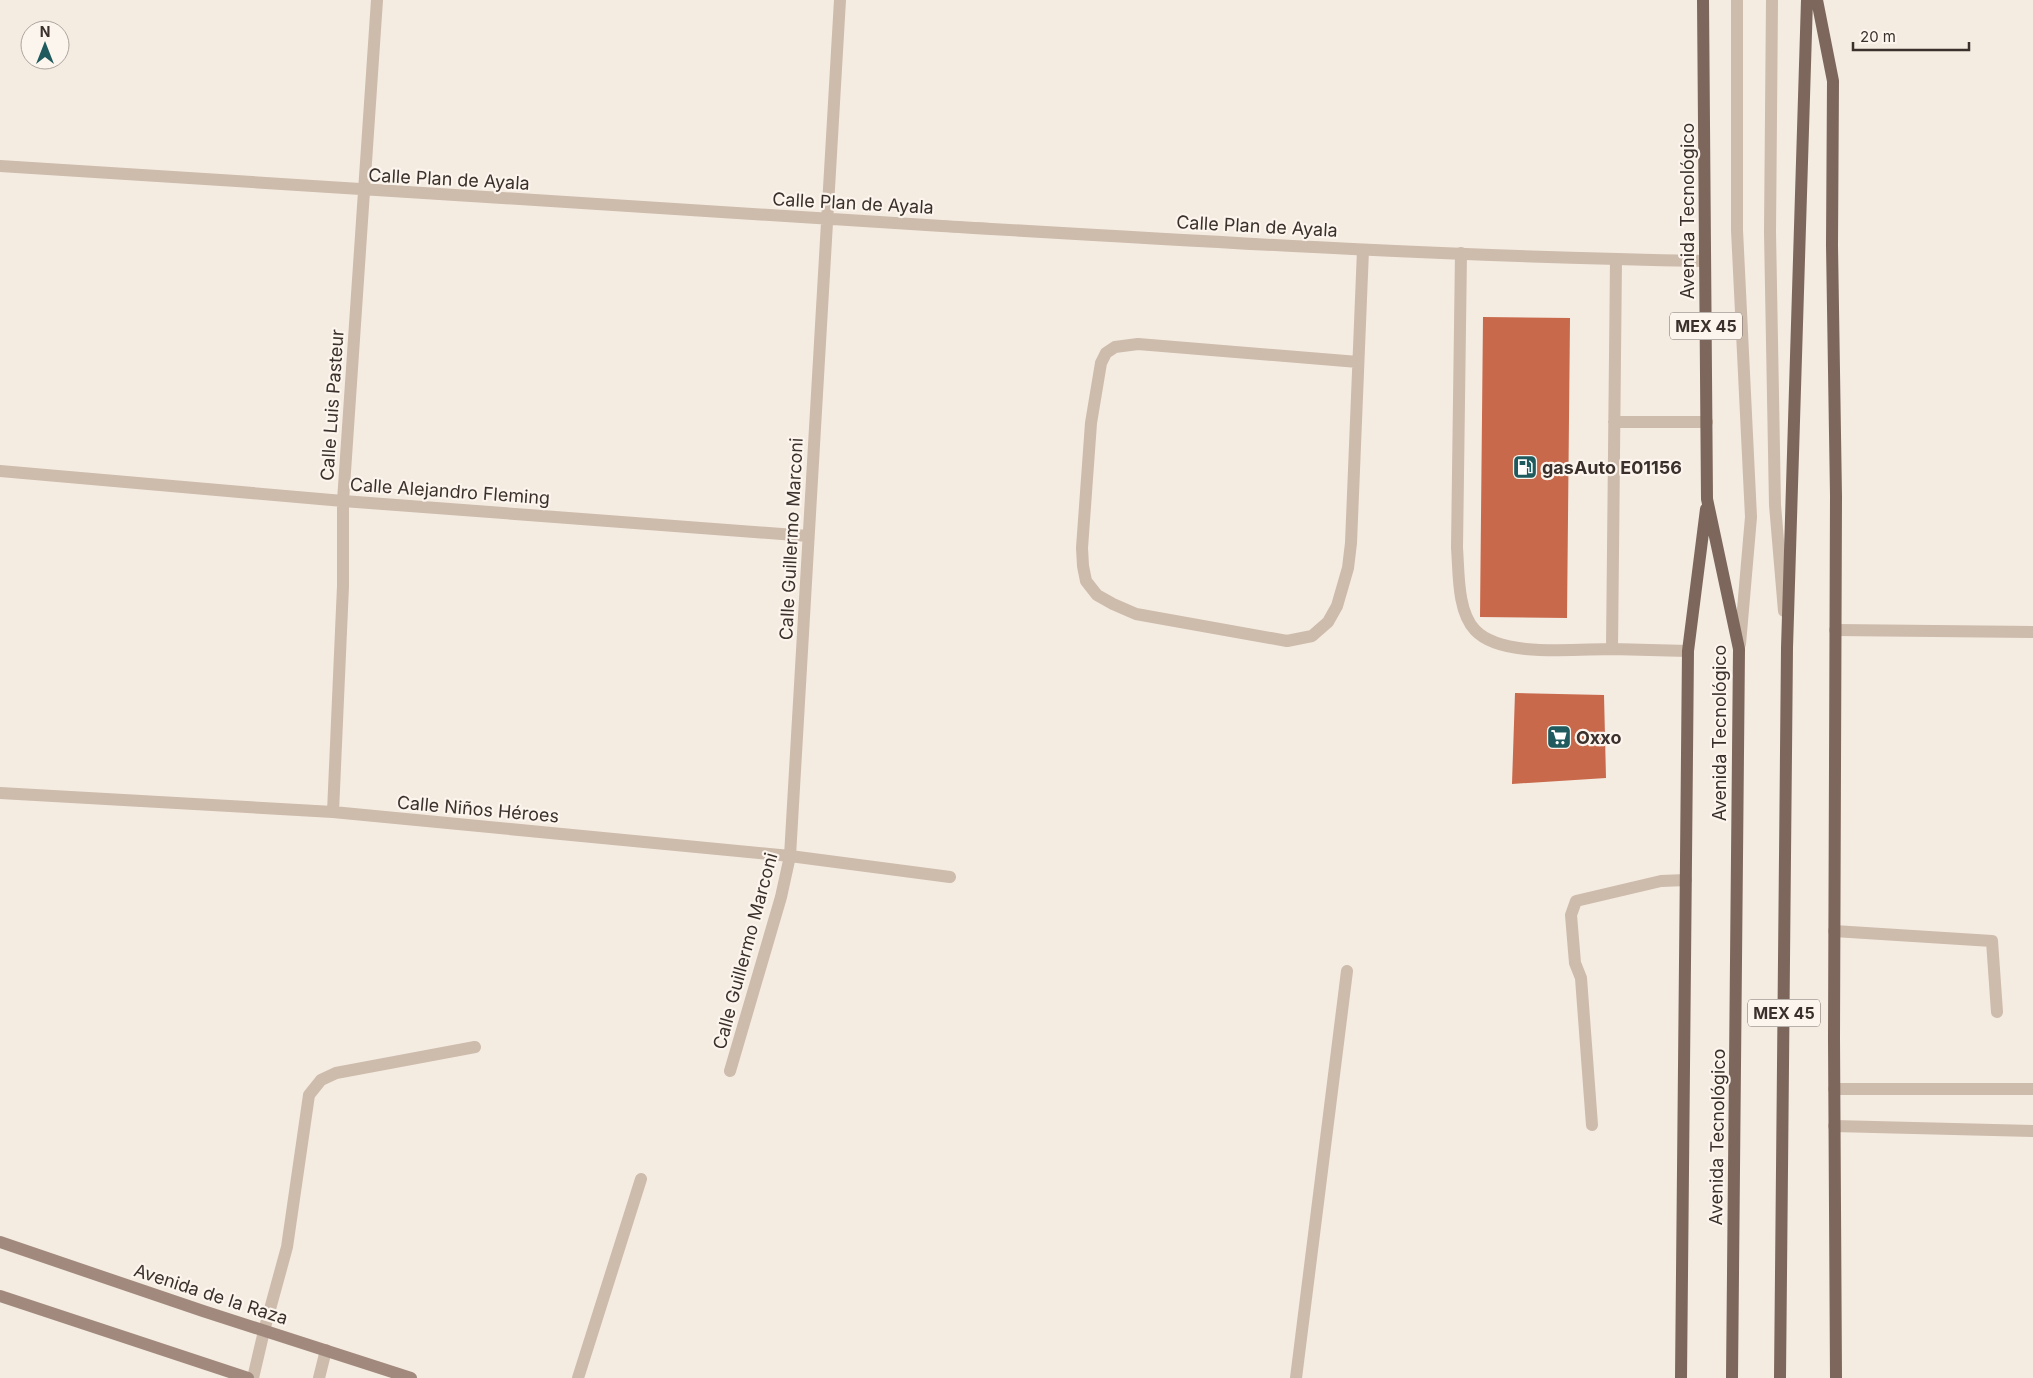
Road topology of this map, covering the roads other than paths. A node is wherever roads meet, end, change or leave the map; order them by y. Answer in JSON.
{"nodes":[{"id":1,"x":377,"y":0,"type":"edge"},
{"id":2,"x":840,"y":0,"type":"edge"},
{"id":3,"x":1703,"y":0,"type":"edge"},
{"id":4,"x":1737,"y":0,"type":"edge"},
{"id":5,"x":1772,"y":0,"type":"edge"},
{"id":6,"x":1806,"y":0,"type":"edge"},
{"id":7,"x":1817,"y":0,"type":"edge"},
{"id":8,"x":0,"y":166,"type":"edge"},
{"id":9,"x":364,"y":191,"type":"junction"},
{"id":10,"x":826,"y":219,"type":"junction"},
{"id":11,"x":1363,"y":250,"type":"junction"},
{"id":12,"x":1461,"y":253,"type":"junction"},
{"id":13,"x":1616,"y":259,"type":"junction"},
{"id":14,"x":1705,"y":261,"type":"junction"},
{"id":15,"x":1358,"y":362,"type":"junction"},
{"id":16,"x":1614,"y":422,"type":"junction"},
{"id":17,"x":1707,"y":422,"type":"junction"},
{"id":18,"x":0,"y":471,"type":"edge"},
{"id":19,"x":1707,"y":499,"type":"junction"},
{"id":20,"x":343,"y":501,"type":"junction"},
{"id":21,"x":808,"y":536,"type":"junction"},
{"id":22,"x":1835,"y":630,"type":"junction"},
{"id":23,"x":2033,"y":632,"type":"edge"},
{"id":24,"x":1787,"y":648,"type":"junction"},
{"id":25,"x":1612,"y":649,"type":"junction"},
{"id":26,"x":1739,"y":649,"type":"junction"},
{"id":27,"x":1688,"y":651,"type":"junction"},
{"id":28,"x":0,"y":793,"type":"edge"},
{"id":29,"x":333,"y":812,"type":"junction"},
{"id":30,"x":790,"y":856,"type":"junction"},
{"id":31,"x":950,"y":877,"type":"dead end"},
{"id":32,"x":1686,"y":880,"type":"junction"},
{"id":33,"x":1834,"y":931,"type":"junction"},
{"id":34,"x":1347,"y":971,"type":"dead end"},
{"id":35,"x":1997,"y":1012,"type":"dead end"},
{"id":36,"x":475,"y":1047,"type":"dead end"},
{"id":37,"x":730,"y":1071,"type":"dead end"},
{"id":38,"x":1834,"y":1089,"type":"junction"},
{"id":39,"x":2033,"y":1089,"type":"edge"},
{"id":40,"x":1592,"y":1125,"type":"dead end"},
{"id":41,"x":1834,"y":1126,"type":"junction"},
{"id":42,"x":2033,"y":1131,"type":"edge"},
{"id":43,"x":641,"y":1179,"type":"dead end"},
{"id":44,"x":0,"y":1242,"type":"edge"},
{"id":45,"x":0,"y":1296,"type":"edge"},
{"id":46,"x":264,"y":1331,"type":"junction"},
{"id":47,"x":326,"y":1350,"type":"junction"},
{"id":48,"x":248,"y":1378,"type":"edge"},
{"id":49,"x":253,"y":1378,"type":"edge"},
{"id":50,"x":319,"y":1378,"type":"edge"},
{"id":51,"x":412,"y":1378,"type":"edge"},
{"id":52,"x":578,"y":1378,"type":"edge"},
{"id":53,"x":1296,"y":1378,"type":"edge"},
{"id":54,"x":1681,"y":1378,"type":"edge"},
{"id":55,"x":1732,"y":1378,"type":"edge"},
{"id":56,"x":1780,"y":1378,"type":"edge"},
{"id":57,"x":1836,"y":1378,"type":"edge"}],
"edges":[{"from":1,"to":9,"type":"street","name":"Calle Luis Pasteur"},
{"from":2,"to":10,"type":"street","name":"Calle Guillermo Marconi"},
{"from":3,"to":14,"type":"main road","name":"Avenida Tecnológico","number":"MEX 45"},
{"from":4,"to":26,"type":"street"},
{"from":5,"to":24,"type":"street"},
{"from":6,"to":24,"type":"main road","number":"MEX 45"},
{"from":7,"to":22,"type":"main road"},
{"from":8,"to":9,"type":"street","name":"Calle Plan de Ayala"},
{"from":9,"to":10,"type":"street","name":"Calle Plan de Ayala"},
{"from":9,"to":20,"type":"street","name":"Calle Luis Pasteur"},
{"from":10,"to":11,"type":"street","name":"Calle Plan de Ayala"},
{"from":10,"to":21,"type":"street","name":"Calle Guillermo Marconi"},
{"from":11,"to":12,"type":"street","name":"Calle Plan de Ayala"},
{"from":11,"to":15,"type":"street"},
{"from":12,"to":13,"type":"street","name":"Calle Plan de Ayala"},
{"from":12,"to":25,"type":"street"},
{"from":13,"to":14,"type":"street","name":"Calle Plan de Ayala"},
{"from":13,"to":16,"type":"street"},
{"from":14,"to":17,"type":"main road","name":"Avenida Tecnológico","number":"MEX 45"},
{"from":15,"to":15,"type":"street"},
{"from":16,"to":17,"type":"street"},
{"from":16,"to":25,"type":"street"},
{"from":17,"to":19,"type":"main road","name":"Avenida Tecnológico","number":"MEX 45"},
{"from":18,"to":20,"type":"street","name":"Calle Alejandro Fleming"},
{"from":19,"to":26,"type":"main road","name":"Avenida Tecnológico","number":"MEX 45"},
{"from":19,"to":27,"type":"main road"},
{"from":20,"to":21,"type":"street","name":"Calle Alejandro Fleming"},
{"from":20,"to":29,"type":"street","name":"Calle Luis Pasteur"},
{"from":21,"to":30,"type":"street","name":"Calle Guillermo Marconi"},
{"from":22,"to":23,"type":"street"},
{"from":22,"to":33,"type":"main road"},
{"from":24,"to":56,"type":"main road","number":"MEX 45"},
{"from":25,"to":27,"type":"street"},
{"from":26,"to":55,"type":"main road","name":"Avenida Tecnológico","number":"MEX 45"},
{"from":27,"to":32,"type":"main road"},
{"from":28,"to":29,"type":"street","name":"Calle Niños Héroes"},
{"from":29,"to":30,"type":"street","name":"Calle Niños Héroes"},
{"from":30,"to":31,"type":"street","name":"Calle Niños Héroes"},
{"from":30,"to":37,"type":"street","name":"Calle Guillermo Marconi"},
{"from":32,"to":40,"type":"street"},
{"from":32,"to":54,"type":"main road"},
{"from":33,"to":35,"type":"street"},
{"from":33,"to":38,"type":"main road"},
{"from":34,"to":53,"type":"street"},
{"from":36,"to":46,"type":"street"},
{"from":38,"to":39,"type":"street"},
{"from":38,"to":41,"type":"main road"},
{"from":41,"to":42,"type":"street"},
{"from":41,"to":57,"type":"main road"},
{"from":43,"to":52,"type":"street"},
{"from":44,"to":46,"type":"main road","name":"Avenida de la Raza"},
{"from":45,"to":48,"type":"main road"},
{"from":46,"to":47,"type":"main road","name":"Avenida de la Raza"},
{"from":46,"to":49,"type":"street"},
{"from":47,"to":50,"type":"street"},
{"from":47,"to":51,"type":"main road","name":"Avenida de la Raza"}]}
